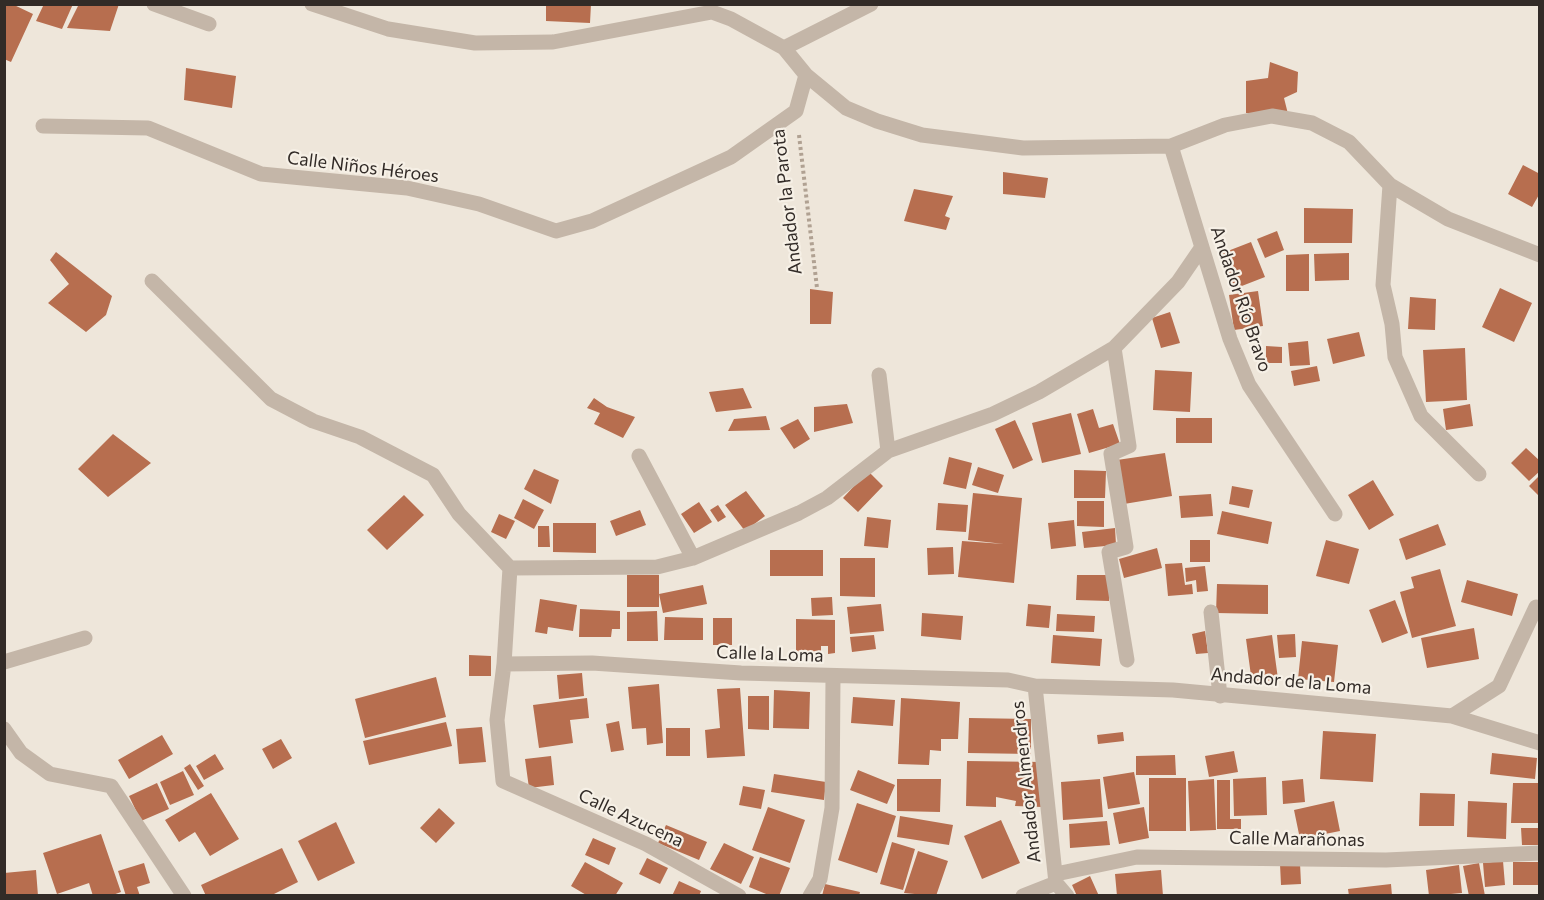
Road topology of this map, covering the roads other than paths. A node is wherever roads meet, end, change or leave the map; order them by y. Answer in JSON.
{"nodes":[{"id":1,"x":154,"y":4,"type":"edge"},
{"id":2,"x":312,"y":4,"type":"edge"},
{"id":3,"x":871,"y":4,"type":"edge"},
{"id":4,"x":713,"y":8,"type":"edge"},
{"id":5,"x":209,"y":24,"type":"dead end"},
{"id":6,"x":784,"y":48,"type":"junction"},
{"id":7,"x":806,"y":75,"type":"junction"},
{"id":8,"x":43,"y":126,"type":"dead end"},
{"id":9,"x":1171,"y":146,"type":"junction"},
{"id":10,"x":1390,"y":185,"type":"junction"},
{"id":11,"x":1202,"y":248,"type":"junction"},
{"id":12,"x":1539,"y":255,"type":"edge"},
{"id":13,"x":152,"y":281,"type":"dead end"},
{"id":14,"x":1114,"y":348,"type":"junction"},
{"id":15,"x":879,"y":375,"type":"dead end"},
{"id":16,"x":888,"y":451,"type":"junction"},
{"id":17,"x":639,"y":456,"type":"dead end"},
{"id":18,"x":1479,"y":474,"type":"dead end"},
{"id":19,"x":1335,"y":514,"type":"dead end"},
{"id":20,"x":693,"y":558,"type":"junction"},
{"id":21,"x":510,"y":568,"type":"junction"},
{"id":22,"x":1536,"y":607,"type":"dead end"},
{"id":23,"x":1211,"y":612,"type":"dead end"},
{"id":24,"x":85,"y":638,"type":"dead end"},
{"id":25,"x":1127,"y":660,"type":"dead end"},
{"id":26,"x":4,"y":662,"type":"edge"},
{"id":27,"x":504,"y":664,"type":"junction"},
{"id":28,"x":833,"y":677,"type":"junction"},
{"id":29,"x":1035,"y":686,"type":"junction"},
{"id":30,"x":1220,"y":696,"type":"junction"},
{"id":31,"x":1452,"y":716,"type":"junction"},
{"id":32,"x":4,"y":729,"type":"edge"},
{"id":33,"x":1539,"y":743,"type":"edge"},
{"id":34,"x":1539,"y":853,"type":"edge"},
{"id":35,"x":1056,"y":879,"type":"junction"},
{"id":36,"x":184,"y":896,"type":"edge"},
{"id":37,"x":739,"y":896,"type":"edge"},
{"id":38,"x":810,"y":896,"type":"edge"},
{"id":39,"x":1023,"y":896,"type":"edge"},
{"id":40,"x":1067,"y":896,"type":"edge"}],
"edges":[{"from":1,"to":5,"type":"street"},
{"from":2,"to":4,"type":"street"},
{"from":3,"to":6,"type":"street"},
{"from":4,"to":6,"type":"street"},
{"from":6,"to":7,"type":"street"},
{"from":7,"to":8,"type":"street","name":"Calle Niños Héroes"},
{"from":7,"to":9,"type":"street"},
{"from":9,"to":10,"type":"street"},
{"from":9,"to":11,"type":"street","name":"Andador Río Bravo"},
{"from":10,"to":12,"type":"street"},
{"from":10,"to":18,"type":"street"},
{"from":11,"to":14,"type":"street"},
{"from":11,"to":19,"type":"street","name":"Andador Río Bravo"},
{"from":13,"to":21,"type":"street"},
{"from":14,"to":16,"type":"street"},
{"from":14,"to":25,"type":"street"},
{"from":15,"to":16,"type":"street"},
{"from":16,"to":20,"type":"street"},
{"from":17,"to":20,"type":"street"},
{"from":20,"to":21,"type":"street"},
{"from":21,"to":27,"type":"street"},
{"from":22,"to":31,"type":"street"},
{"from":23,"to":30,"type":"street"},
{"from":24,"to":26,"type":"street"},
{"from":27,"to":28,"type":"street","name":"Calle la Loma"},
{"from":27,"to":37,"type":"street","name":"Calle Azucena"},
{"from":28,"to":29,"type":"street","name":"Calle la Loma"},
{"from":28,"to":38,"type":"street"},
{"from":29,"to":30,"type":"street","name":"Andador de la Loma"},
{"from":29,"to":35,"type":"street","name":"Andador Almendros"},
{"from":30,"to":31,"type":"street","name":"Andador de la Loma"},
{"from":31,"to":33,"type":"street","name":"Andador de la Loma"},
{"from":32,"to":36,"type":"street"},
{"from":34,"to":35,"type":"street","name":"Calle Marañonas"},
{"from":35,"to":39,"type":"street","name":"Calle Marañonas"},
{"from":35,"to":40,"type":"street","name":"Andador Almendros"}]}
